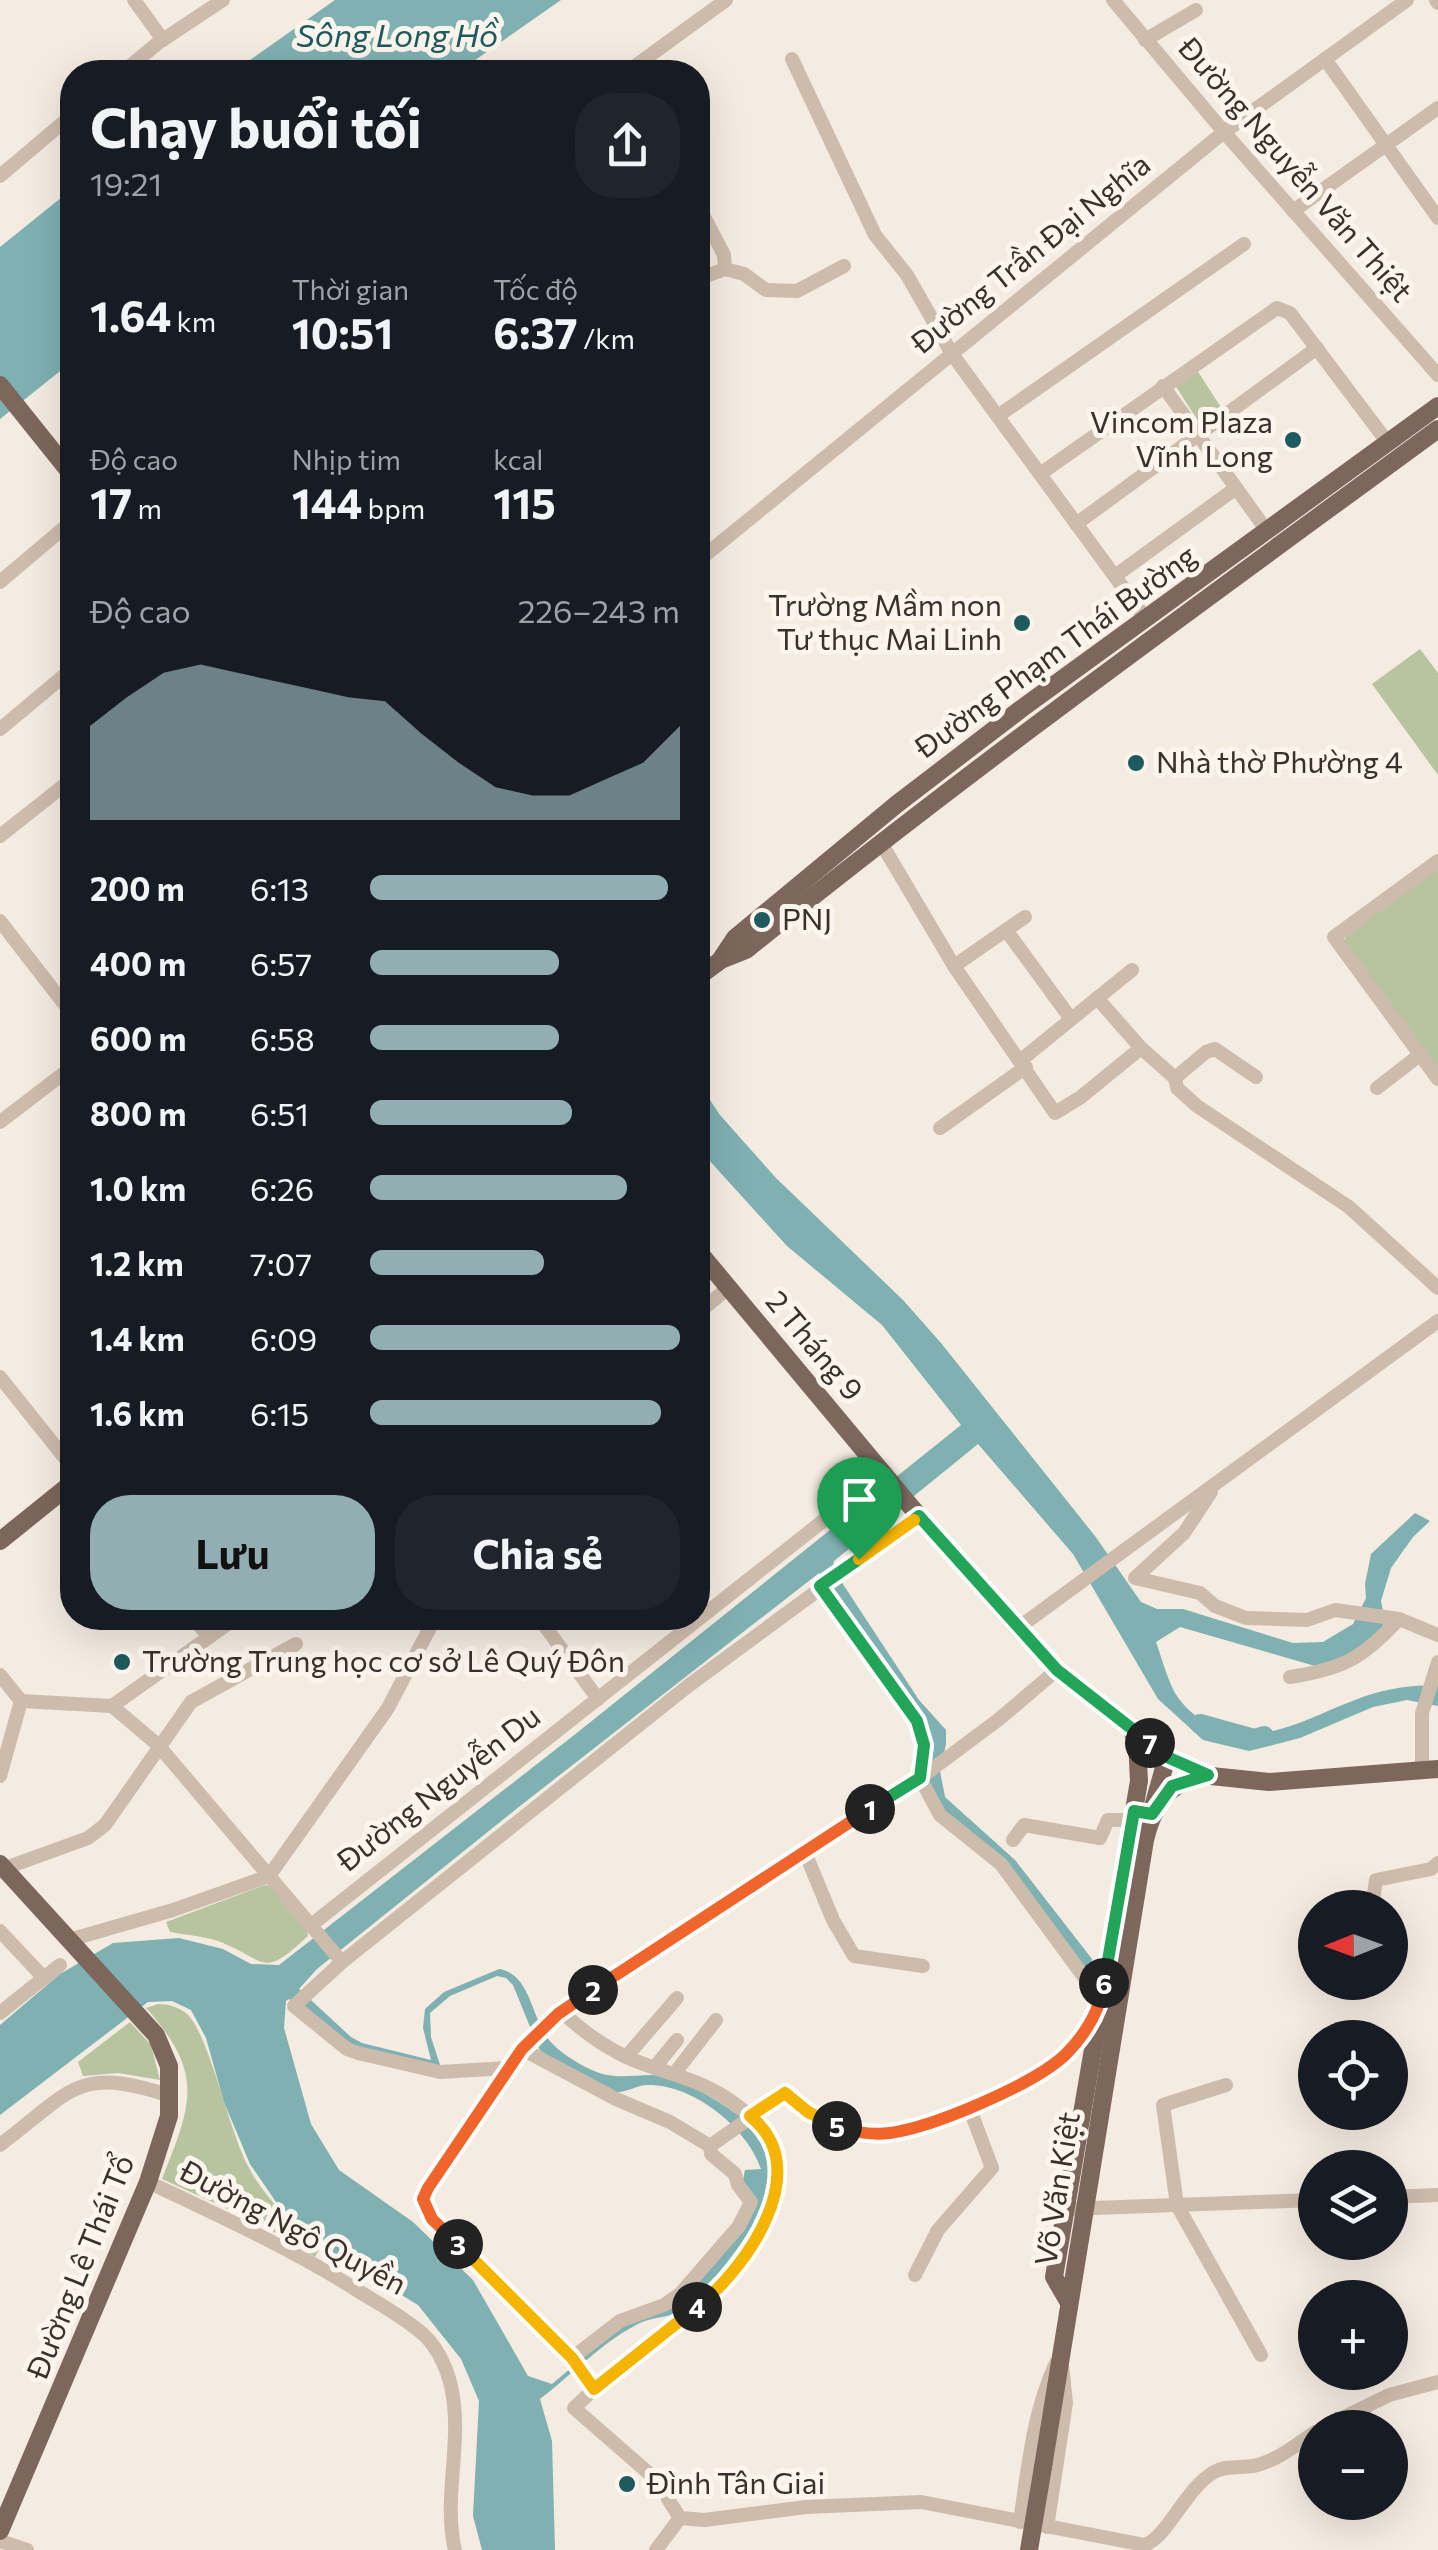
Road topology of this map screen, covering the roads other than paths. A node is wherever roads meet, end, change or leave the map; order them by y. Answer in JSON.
{"nodes":[{"id":1,"x":134,"y":0,"type":"edge"},
{"id":2,"x":223,"y":0,"type":"edge"},
{"id":3,"x":726,"y":0,"type":"edge"},
{"id":4,"x":1114,"y":0,"type":"edge"},
{"id":5,"x":1406,"y":0,"type":"edge"},
{"id":6,"x":1196,"y":10,"type":"dead end"},
{"id":7,"x":163,"y":40,"type":"junction"},
{"id":8,"x":1145,"y":40,"type":"junction"},
{"id":9,"x":1325,"y":59,"type":"junction"},
{"id":10,"x":138,"y":60,"type":"edge"},
{"id":11,"x":644,"y":60,"type":"edge"},
{"id":12,"x":792,"y":60,"type":"dead end"},
{"id":13,"x":1438,"y":108,"type":"edge"},
{"id":14,"x":60,"y":125,"type":"edge"},
{"id":15,"x":1224,"y":132,"type":"junction"},
{"id":16,"x":1386,"y":144,"type":"junction"},
{"id":17,"x":0,"y":176,"type":"edge"},
{"id":18,"x":1293,"y":211,"type":"junction"},
{"id":19,"x":1436,"y":212,"type":"edge"},
{"id":20,"x":710,"y":228,"type":"edge"},
{"id":21,"x":1244,"y":244,"type":"dead end"},
{"id":22,"x":844,"y":266,"type":"dead end"},
{"id":23,"x":726,"y":269,"type":"junction"},
{"id":24,"x":710,"y":275,"type":"edge"},
{"id":25,"x":1318,"y":348,"type":"junction"},
{"id":26,"x":952,"y":354,"type":"junction"},
{"id":27,"x":1438,"y":375,"type":"edge"},
{"id":28,"x":0,"y":385,"type":"edge"},
{"id":29,"x":1163,"y":386,"type":"junction"},
{"id":30,"x":1438,"y":406,"type":"edge"},
{"id":31,"x":998,"y":416,"type":"junction"},
{"id":32,"x":1438,"y":429,"type":"edge"},
{"id":33,"x":1198,"y":435,"type":"junction"},
{"id":34,"x":1388,"y":443,"type":"junction"},
{"id":35,"x":60,"y":460,"type":"edge"},
{"id":36,"x":1040,"y":474,"type":"junction"},
{"id":37,"x":1236,"y":488,"type":"junction"},
{"id":38,"x":1076,"y":524,"type":"junction"},
{"id":39,"x":60,"y":531,"type":"edge"},
{"id":40,"x":1267,"y":531,"type":"junction"},
{"id":41,"x":710,"y":551,"type":"edge"},
{"id":42,"x":1115,"y":576,"type":"junction"},
{"id":43,"x":0,"y":582,"type":"edge"},
{"id":44,"x":1200,"y":591,"type":"junction"},
{"id":45,"x":1146,"y":620,"type":"junction"},
{"id":46,"x":60,"y":680,"type":"edge"},
{"id":47,"x":0,"y":729,"type":"edge"},
{"id":48,"x":60,"y":788,"type":"edge"},
{"id":49,"x":875,"y":834,"type":"junction"},
{"id":50,"x":0,"y":836,"type":"edge"},
{"id":51,"x":1438,"y":860,"type":"edge"},
{"id":52,"x":1025,"y":917,"type":"dead end"},
{"id":53,"x":0,"y":921,"type":"edge"},
{"id":54,"x":1006,"y":930,"type":"junction"},
{"id":55,"x":954,"y":966,"type":"junction"},
{"id":56,"x":710,"y":969,"type":"edge"},
{"id":57,"x":1132,"y":970,"type":"dead end"},
{"id":58,"x":60,"y":998,"type":"edge"},
{"id":59,"x":1097,"y":998,"type":"junction"},
{"id":60,"x":1071,"y":1020,"type":"junction"},
{"id":61,"x":1141,"y":1048,"type":"junction"},
{"id":62,"x":1420,"y":1054,"type":"junction"},
{"id":63,"x":1023,"y":1063,"type":"junction"},
{"id":64,"x":60,"y":1076,"type":"edge"},
{"id":65,"x":1256,"y":1077,"type":"dead end"},
{"id":66,"x":1174,"y":1078,"type":"junction"},
{"id":67,"x":1438,"y":1079,"type":"edge"},
{"id":68,"x":1378,"y":1088,"type":"dead end"},
{"id":69,"x":0,"y":1122,"type":"edge"},
{"id":70,"x":940,"y":1128,"type":"dead end"},
{"id":71,"x":710,"y":1266,"type":"edge"},
{"id":72,"x":728,"y":1288,"type":"junction"},
{"id":73,"x":1438,"y":1288,"type":"edge"},
{"id":74,"x":710,"y":1304,"type":"edge"},
{"id":75,"x":1438,"y":1321,"type":"edge"},
{"id":76,"x":0,"y":1377,"type":"edge"},
{"id":77,"x":60,"y":1452,"type":"edge"},
{"id":78,"x":887,"y":1475,"type":"junction"},
{"id":79,"x":1216,"y":1485,"type":"junction"},
{"id":80,"x":60,"y":1492,"type":"edge"},
{"id":81,"x":916,"y":1512,"type":"junction"},
{"id":82,"x":0,"y":1541,"type":"edge"},
{"id":83,"x":820,"y":1586,"type":"junction"},
{"id":84,"x":710,"y":1612,"type":"edge"},
{"id":85,"x":1399,"y":1619,"type":"junction"},
{"id":86,"x":1018,"y":1628,"type":"junction"},
{"id":87,"x":203,"y":1630,"type":"edge"},
{"id":88,"x":217,"y":1630,"type":"edge"},
{"id":89,"x":428,"y":1630,"type":"edge"},
{"id":90,"x":548,"y":1630,"type":"edge"},
{"id":91,"x":687,"y":1630,"type":"edge"},
{"id":92,"x":1438,"y":1635,"type":"edge"},
{"id":93,"x":208,"y":1636,"type":"junction"},
{"id":94,"x":296,"y":1644,"type":"dead end"},
{"id":95,"x":1438,"y":1662,"type":"edge"},
{"id":96,"x":1057,"y":1670,"type":"junction"},
{"id":97,"x":0,"y":1674,"type":"edge"},
{"id":98,"x":1290,"y":1676,"type":"dead end"},
{"id":99,"x":598,"y":1699,"type":"junction"},
{"id":100,"x":21,"y":1701,"type":"junction"},
{"id":101,"x":112,"y":1706,"type":"junction"},
{"id":102,"x":1131,"y":1727,"type":"junction"},
{"id":103,"x":158,"y":1745,"type":"junction"},
{"id":104,"x":1167,"y":1757,"type":"junction"},
{"id":105,"x":1430,"y":1770,"type":"edge"},
{"id":106,"x":1208,"y":1775,"type":"junction"},
{"id":107,"x":0,"y":1776,"type":"edge"},
{"id":108,"x":923,"y":1776,"type":"junction"},
{"id":109,"x":1140,"y":1776,"type":"junction"},
{"id":110,"x":1139,"y":1815,"type":"junction"},
{"id":111,"x":1012,"y":1840,"type":"dead end"},
{"id":112,"x":804,"y":1850,"type":"junction"},
{"id":113,"x":1438,"y":1862,"type":"edge"},
{"id":114,"x":1,"y":1867,"type":"edge"},
{"id":115,"x":269,"y":1876,"type":"junction"},
{"id":116,"x":1372,"y":1890,"type":"edge"},
{"id":117,"x":312,"y":1927,"type":"junction"},
{"id":118,"x":0,"y":1931,"type":"edge"},
{"id":119,"x":75,"y":1946,"type":"junction"},
{"id":120,"x":339,"y":1959,"type":"junction"},
{"id":121,"x":60,"y":1965,"type":"dead end"},
{"id":122,"x":923,"y":1966,"type":"dead end"},
{"id":123,"x":44,"y":1978,"type":"junction"},
{"id":124,"x":677,"y":1998,"type":"dead end"},
{"id":125,"x":1101,"y":2004,"type":"junction"},
{"id":126,"x":562,"y":2011,"type":"junction"},
{"id":127,"x":0,"y":2014,"type":"edge"},
{"id":128,"x":716,"y":2020,"type":"dead end"},
{"id":129,"x":676,"y":2040,"type":"dead end"},
{"id":130,"x":524,"y":2047,"type":"junction"},
{"id":131,"x":626,"y":2057,"type":"junction"},
{"id":132,"x":654,"y":2067,"type":"junction"},
{"id":133,"x":508,"y":2068,"type":"junction"},
{"id":134,"x":674,"y":2074,"type":"junction"},
{"id":135,"x":1226,"y":2085,"type":"dead end"},
{"id":136,"x":171,"y":2096,"type":"junction"},
{"id":137,"x":969,"y":2107,"type":"junction"},
{"id":138,"x":747,"y":2118,"type":"junction"},
{"id":139,"x":714,"y":2143,"type":"junction"},
{"id":140,"x":0,"y":2145,"type":"edge"},
{"id":141,"x":148,"y":2182,"type":"junction"},
{"id":142,"x":1438,"y":2195,"type":"edge"},
{"id":143,"x":1408,"y":2196,"type":"edge"},
{"id":144,"x":1298,"y":2201,"type":"edge"},
{"id":145,"x":1178,"y":2205,"type":"junction"},
{"id":146,"x":1074,"y":2209,"type":"junction"},
{"id":147,"x":915,"y":2275,"type":"dead end"},
{"id":148,"x":1068,"y":2301,"type":"junction"},
{"id":149,"x":1060,"y":2355,"type":"junction"},
{"id":150,"x":1261,"y":2355,"type":"dead end"},
{"id":151,"x":575,"y":2364,"type":"junction"},
{"id":152,"x":1438,"y":2382,"type":"edge"},
{"id":153,"x":594,"y":2389,"type":"junction"},
{"id":154,"x":1359,"y":2410,"type":"edge"},
{"id":155,"x":1298,"y":2443,"type":"edge"},
{"id":156,"x":680,"y":2518,"type":"junction"},
{"id":157,"x":1020,"y":2522,"type":"junction"},
{"id":158,"x":1047,"y":2526,"type":"junction"},
{"id":159,"x":0,"y":2531,"type":"edge"},
{"id":160,"x":0,"y":2541,"type":"edge"},
{"id":161,"x":28,"y":2550,"type":"edge"},
{"id":162,"x":454,"y":2550,"type":"edge"},
{"id":163,"x":656,"y":2550,"type":"edge"},
{"id":164,"x":1029,"y":2550,"type":"edge"}],
"edges":[{"from":1,"to":7,"type":"street"},
{"from":2,"to":7,"type":"street"},
{"from":3,"to":11,"type":"street"},
{"from":4,"to":8,"type":"street","name":"Đường Nguyễn Văn Thiệt"},
{"from":5,"to":9,"type":"street","name":"Đường Trần Đại Nghĩa"},
{"from":6,"to":8,"type":"street"},
{"from":7,"to":10,"type":"street"},
{"from":8,"to":15,"type":"street","name":"Đường Nguyễn Văn Thiệt"},
{"from":9,"to":15,"type":"street","name":"Đường Trần Đại Nghĩa"},
{"from":9,"to":16,"type":"street"},
{"from":12,"to":26,"type":"street"},
{"from":13,"to":16,"type":"street"},
{"from":14,"to":17,"type":"street"},
{"from":15,"to":18,"type":"street","name":"Đường Nguyễn Văn Thiệt"},
{"from":15,"to":26,"type":"street","name":"Đường Trần Đại Nghĩa"},
{"from":16,"to":18,"type":"street"},
{"from":16,"to":19,"type":"street"},
{"from":18,"to":27,"type":"street","name":"Đường Nguyễn Văn Thiệt"},
{"from":20,"to":23,"type":"street"},
{"from":21,"to":31,"type":"street"},
{"from":22,"to":23,"type":"street"},
{"from":23,"to":24,"type":"street"},
{"from":25,"to":29,"type":"street"},
{"from":25,"to":33,"type":"street"},
{"from":25,"to":34,"type":"street"},
{"from":26,"to":31,"type":"street"},
{"from":26,"to":41,"type":"street","name":"Đường Trần Đại Nghĩa"},
{"from":28,"to":35,"type":"main road"},
{"from":29,"to":33,"type":"street"},
{"from":29,"to":36,"type":"street"},
{"from":30,"to":34,"type":"main road","name":"Đường Phạm Thái Bường"},
{"from":31,"to":36,"type":"street"},
{"from":32,"to":44,"type":"main road","name":"Đường Phạm Thái Bường"},
{"from":33,"to":37,"type":"street"},
{"from":33,"to":38,"type":"street"},
{"from":34,"to":40,"type":"main road","name":"Đường Phạm Thái Bường"},
{"from":36,"to":38,"type":"street"},
{"from":37,"to":40,"type":"street"},
{"from":37,"to":42,"type":"street"},
{"from":38,"to":42,"type":"street"},
{"from":39,"to":43,"type":"street"},
{"from":40,"to":44,"type":"main road","name":"Đường Phạm Thái Bường"},
{"from":42,"to":45,"type":"street"},
{"from":44,"to":45,"type":"main road","name":"Đường Phạm Thái Bường"},
{"from":44,"to":49,"type":"main road","name":"Đường Phạm Thái Bường"},
{"from":45,"to":49,"type":"main road","name":"Đường Phạm Thái Bường"},
{"from":46,"to":47,"type":"street"},
{"from":48,"to":50,"type":"street"},
{"from":49,"to":55,"type":"street"},
{"from":49,"to":56,"type":"main road","name":"Đường Phạm Thái Bường"},
{"from":51,"to":62,"type":"street"},
{"from":52,"to":54,"type":"street"},
{"from":53,"to":58,"type":"street"},
{"from":54,"to":55,"type":"street"},
{"from":54,"to":60,"type":"street"},
{"from":55,"to":63,"type":"street"},
{"from":57,"to":59,"type":"street"},
{"from":59,"to":60,"type":"street"},
{"from":59,"to":61,"type":"street"},
{"from":60,"to":63,"type":"street"},
{"from":61,"to":63,"type":"street"},
{"from":61,"to":66,"type":"street"},
{"from":62,"to":67,"type":"street"},
{"from":62,"to":68,"type":"street"},
{"from":63,"to":70,"type":"street"},
{"from":64,"to":69,"type":"street"},
{"from":65,"to":66,"type":"street"},
{"from":66,"to":73,"type":"street"},
{"from":71,"to":72,"type":"main road","name":"2 Tháng 9"},
{"from":72,"to":74,"type":"street"},
{"from":72,"to":78,"type":"main road","name":"2 Tháng 9"},
{"from":75,"to":79,"type":"street"},
{"from":76,"to":77,"type":"street"},
{"from":78,"to":81,"type":"main road","name":"2 Tháng 9"},
{"from":78,"to":84,"type":"street","name":"Đường Nguyễn Du"},
{"from":79,"to":85,"type":"street"},
{"from":79,"to":86,"type":"street"},
{"from":80,"to":82,"type":"main road"},
{"from":81,"to":83,"type":"street"},
{"from":81,"to":86,"type":"main road","name":"2 Tháng 9"},
{"from":83,"to":108,"type":"street"},
{"from":83,"to":120,"type":"street"},
{"from":85,"to":92,"type":"street"},
{"from":85,"to":98,"type":"street"},
{"from":86,"to":96,"type":"main road","name":"2 Tháng 9"},
{"from":87,"to":93,"type":"street"},
{"from":88,"to":93,"type":"street"},
{"from":89,"to":115,"type":"street"},
{"from":90,"to":99,"type":"street"},
{"from":91,"to":99,"type":"street","name":"Đường Nguyễn Du"},
{"from":93,"to":101,"type":"street"},
{"from":94,"to":103,"type":"street"},
{"from":95,"to":105,"type":"street"},
{"from":96,"to":102,"type":"main road","name":"2 Tháng 9"},
{"from":96,"to":108,"type":"street"},
{"from":97,"to":100,"type":"street"},
{"from":99,"to":117,"type":"street","name":"Đường Nguyễn Du"},
{"from":100,"to":101,"type":"street"},
{"from":100,"to":107,"type":"street"},
{"from":101,"to":103,"type":"street"},
{"from":102,"to":104,"type":"main road","name":"2 Tháng 9"},
{"from":102,"to":109,"type":"main road","name":"Võ Văn Kiệt"},
{"from":103,"to":114,"type":"street"},
{"from":103,"to":115,"type":"street"},
{"from":104,"to":106,"type":"main road","name":"2 Tháng 9"},
{"from":104,"to":109,"type":"main road"},
{"from":104,"to":110,"type":"main road"},
{"from":105,"to":106,"type":"main road","name":"2 Tháng 9"},
{"from":106,"to":110,"type":"main road"},
{"from":108,"to":112,"type":"street"},
{"from":108,"to":125,"type":"street"},
{"from":109,"to":110,"type":"main road","name":"Võ Văn Kiệt"},
{"from":110,"to":111,"type":"street"},
{"from":110,"to":125,"type":"main road","name":"Võ Văn Kiệt"},
{"from":110,"to":146,"type":"main road","name":"Võ Văn Kiệt"},
{"from":112,"to":122,"type":"street"},
{"from":112,"to":126,"type":"street"},
{"from":113,"to":116,"type":"street"},
{"from":114,"to":119,"type":"main road","name":"Đường Lê Thái Tổ"},
{"from":115,"to":117,"type":"street"},
{"from":115,"to":119,"type":"street"},
{"from":117,"to":120,"type":"street"},
{"from":118,"to":123,"type":"street"},
{"from":119,"to":136,"type":"main road","name":"Đường Lê Thái Tổ"},
{"from":120,"to":133,"type":"street"},
{"from":121,"to":123,"type":"street"},
{"from":123,"to":127,"type":"street"},
{"from":124,"to":131,"type":"street"},
{"from":125,"to":137,"type":"street"},
{"from":125,"to":146,"type":"main road","name":"Võ Văn Kiệt"},
{"from":126,"to":130,"type":"street"},
{"from":126,"to":131,"type":"street"},
{"from":128,"to":134,"type":"street"},
{"from":129,"to":132,"type":"street"},
{"from":130,"to":133,"type":"street"},
{"from":130,"to":139,"type":"street"},
{"from":131,"to":132,"type":"street"},
{"from":132,"to":134,"type":"street"},
{"from":133,"to":151,"type":"street"},
{"from":134,"to":138,"type":"street"},
{"from":135,"to":145,"type":"street"},
{"from":136,"to":140,"type":"street"},
{"from":136,"to":141,"type":"main road","name":"Đường Lê Thái Tổ"},
{"from":137,"to":138,"type":"street"},
{"from":137,"to":147,"type":"street"},
{"from":138,"to":139,"type":"street"},
{"from":138,"to":153,"type":"street"},
{"from":139,"to":151,"type":"street"},
{"from":141,"to":159,"type":"main road","name":"Đường Lê Thái Tổ"},
{"from":141,"to":162,"type":"street","name":"Đường Ngô Quyền"},
{"from":142,"to":143,"type":"street"},
{"from":144,"to":145,"type":"street"},
{"from":145,"to":146,"type":"street"},
{"from":145,"to":150,"type":"street"},
{"from":146,"to":148,"type":"main road","name":"Võ Văn Kiệt"},
{"from":146,"to":148,"type":"main road","name":"Võ Văn Kiệt"},
{"from":148,"to":149,"type":"main road","name":"Võ Văn Kiệt"},
{"from":149,"to":157,"type":"street"},
{"from":149,"to":158,"type":"street"},
{"from":149,"to":164,"type":"main road","name":"Võ Văn Kiệt","bridge":true},
{"from":151,"to":153,"type":"street"},
{"from":152,"to":154,"type":"street"},
{"from":153,"to":156,"type":"street"},
{"from":155,"to":158,"type":"street"},
{"from":156,"to":157,"type":"street"},
{"from":156,"to":163,"type":"street"},
{"from":157,"to":158,"type":"street"},
{"from":160,"to":161,"type":"street"}]}
